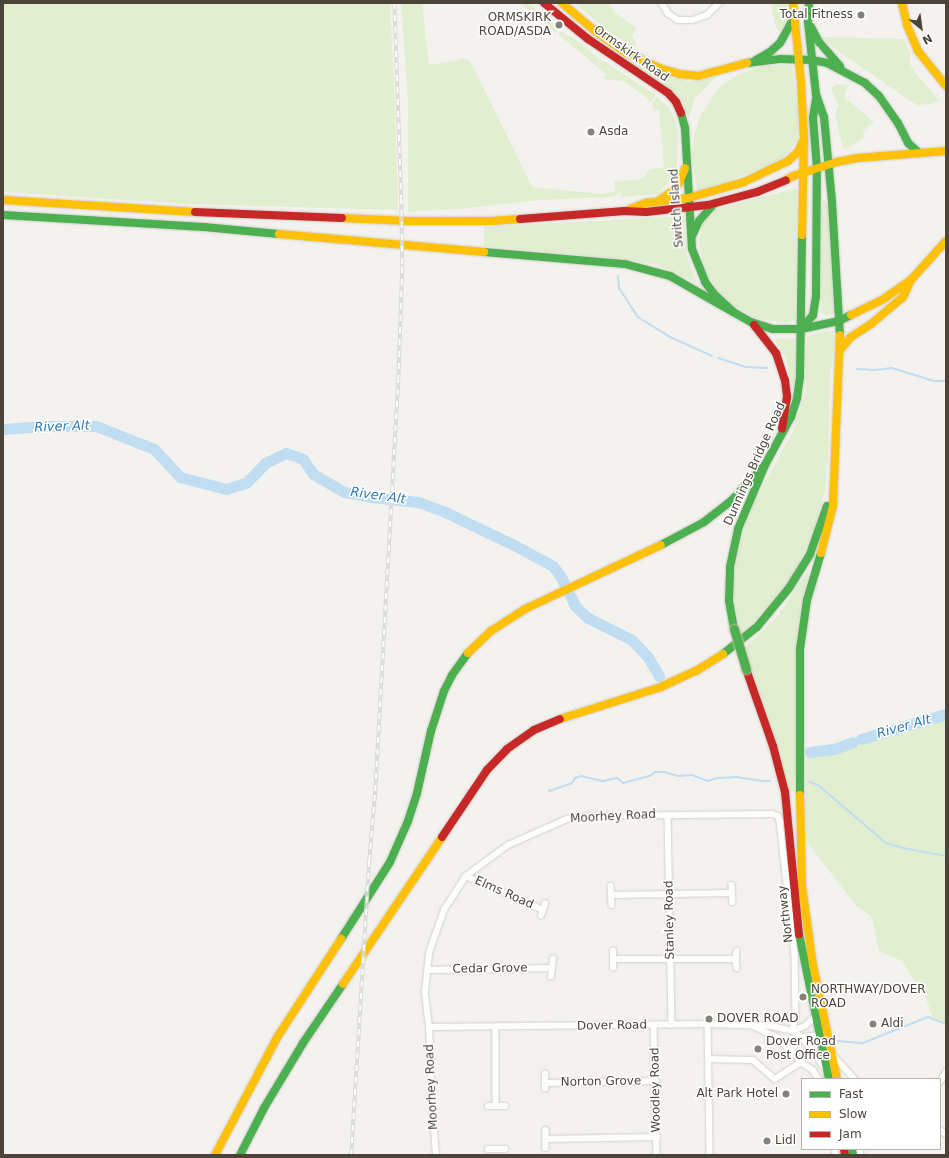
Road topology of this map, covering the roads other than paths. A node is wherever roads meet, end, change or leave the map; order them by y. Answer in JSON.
{"nodes":[{"id":1,"x":544,"y":3,"type":"edge"},
{"id":2,"x":562,"y":3,"type":"edge"},
{"id":3,"x":662,"y":3,"type":"edge"},
{"id":4,"x":719,"y":3,"type":"edge"},
{"id":5,"x":793,"y":3,"type":"edge"},
{"id":6,"x":809,"y":3,"type":"edge"},
{"id":7,"x":902,"y":3,"type":"edge"},
{"id":8,"x":794,"y":19,"type":"junction"},
{"id":9,"x":808,"y":22,"type":"junction"},
{"id":10,"x":797,"y":59,"type":"junction"},
{"id":11,"x":812,"y":60,"type":"junction"},
{"id":12,"x":752,"y":62,"type":"junction"},
{"id":13,"x":843,"y":70,"type":"junction"},
{"id":14,"x":946,"y":86,"type":"edge"},
{"id":15,"x":816,"y":94,"type":"junction"},
{"id":16,"x":685,"y":136,"type":"joint"},
{"id":17,"x":804,"y":140,"type":"junction"},
{"id":18,"x":946,"y":151,"type":"edge"},
{"id":19,"x":919,"y":153,"type":"junction"},
{"id":20,"x":686,"y":163,"type":"junction"},
{"id":21,"x":829,"y":164,"type":"junction"},
{"id":22,"x":817,"y":168,"type":"junction"},
{"id":23,"x":804,"y":173,"type":"junction"},
{"id":24,"x":780,"y":184,"type":"junction"},
{"id":25,"x":804,"y":184,"type":"junction"},
{"id":26,"x":817,"y":187,"type":"junction"},
{"id":27,"x":688,"y":198,"type":"junction"},
{"id":28,"x":3,"y":200,"type":"edge"},
{"id":29,"x":657,"y":202,"type":"junction"},
{"id":30,"x":832,"y":202,"type":"junction"},
{"id":31,"x":714,"y":204,"type":"junction"},
{"id":32,"x":689,"y":208,"type":"junction"},
{"id":33,"x":625,"y":211,"type":"junction"},
{"id":34,"x":3,"y":215,"type":"edge"},
{"id":35,"x":691,"y":238,"type":"junction"},
{"id":36,"x":946,"y":241,"type":"edge"},
{"id":37,"x":911,"y":280,"type":"junction"},
{"id":38,"x":802,"y":311,"type":"junction"},
{"id":39,"x":733,"y":312,"type":"junction"},
{"id":40,"x":813,"y":315,"type":"junction"},
{"id":41,"x":839,"y":321,"type":"junction"},
{"id":42,"x":751,"y":322,"type":"junction"},
{"id":43,"x":801,"y":329,"type":"junction"},
{"id":44,"x":840,"y":350,"type":"junction"},
{"id":45,"x":780,"y":437,"type":"junction"},
{"id":46,"x":765,"y":465,"type":"junction"},
{"id":47,"x":833,"y":487,"type":"junction"},
{"id":48,"x":773,"y":746,"type":"joint"},
{"id":49,"x":668,"y":815,"type":"junction"},
{"id":50,"x":777,"y":815,"type":"joint"},
{"id":51,"x":466,"y":876,"type":"junction"},
{"id":52,"x":732,"y":885,"type":"dead end"},
{"id":53,"x":611,"y":886,"type":"dead end"},
{"id":54,"x":732,"y":893,"type":"junction"},
{"id":55,"x":669,"y":894,"type":"junction"},
{"id":56,"x":612,"y":895,"type":"junction"},
{"id":57,"x":733,"y":902,"type":"dead end"},
{"id":58,"x":545,"y":904,"type":"dead end"},
{"id":59,"x":612,"y":905,"type":"dead end"},
{"id":60,"x":543,"y":910,"type":"junction"},
{"id":61,"x":540,"y":916,"type":"dead end"},
{"id":62,"x":613,"y":951,"type":"dead end"},
{"id":63,"x":737,"y":951,"type":"dead end"},
{"id":64,"x":615,"y":959,"type":"junction"},
{"id":65,"x":736,"y":959,"type":"junction"},
{"id":66,"x":553,"y":960,"type":"dead end"},
{"id":67,"x":670,"y":960,"type":"junction"},
{"id":68,"x":552,"y":968,"type":"junction"},
{"id":69,"x":613,"y":968,"type":"dead end"},
{"id":70,"x":738,"y":968,"type":"dead end"},
{"id":71,"x":428,"y":970,"type":"junction"},
{"id":72,"x":552,"y":977,"type":"dead end"},
{"id":73,"x":815,"y":1017,"type":"junction"},
{"id":74,"x":708,"y":1024,"type":"junction"},
{"id":75,"x":654,"y":1025,"type":"junction"},
{"id":76,"x":672,"y":1025,"type":"junction"},
{"id":77,"x":750,"y":1025,"type":"junction"},
{"id":78,"x":429,"y":1027,"type":"junction"},
{"id":79,"x":496,"y":1027,"type":"junction"},
{"id":80,"x":782,"y":1029,"type":"junction"},
{"id":81,"x":794,"y":1031,"type":"junction"},
{"id":82,"x":823,"y":1035,"type":"junction"},
{"id":83,"x":802,"y":1036,"type":"junction"},
{"id":84,"x":777,"y":1038,"type":"junction"},
{"id":85,"x":790,"y":1051,"type":"junction"},
{"id":86,"x":832,"y":1053,"type":"junction"},
{"id":87,"x":708,"y":1059,"type":"junction"},
{"id":88,"x":802,"y":1062,"type":"junction"},
{"id":89,"x":545,"y":1074,"type":"dead end"},
{"id":90,"x":828,"y":1075,"type":"edge"},
{"id":91,"x":818,"y":1078,"type":"edge"},
{"id":92,"x":837,"y":1078,"type":"edge"},
{"id":93,"x":854,"y":1078,"type":"edge"},
{"id":94,"x":656,"y":1081,"type":"junction"},
{"id":95,"x":546,"y":1083,"type":"junction"},
{"id":96,"x":544,"y":1090,"type":"dead end"},
{"id":97,"x":488,"y":1106,"type":"dead end"},
{"id":98,"x":496,"y":1106,"type":"junction"},
{"id":99,"x":505,"y":1106,"type":"dead end"},
{"id":100,"x":546,"y":1130,"type":"dead end"},
{"id":101,"x":657,"y":1137,"type":"junction"},
{"id":102,"x":547,"y":1139,"type":"junction"},
{"id":103,"x":546,"y":1148,"type":"dead end"},
{"id":104,"x":488,"y":1149,"type":"dead end"},
{"id":105,"x":505,"y":1149,"type":"dead end"},
{"id":106,"x":497,"y":1152,"type":"edge"},
{"id":107,"x":215,"y":1155,"type":"edge"},
{"id":108,"x":240,"y":1155,"type":"edge"},
{"id":109,"x":436,"y":1155,"type":"edge"},
{"id":110,"x":657,"y":1155,"type":"edge"},
{"id":111,"x":710,"y":1155,"type":"edge"}],
"edges":[{"from":1,"to":16,"type":"main road","name":"Ormskirk Road"},
{"from":2,"to":12,"type":"main road","name":"Ormskirk Road"},
{"from":3,"to":4,"type":"street"},
{"from":5,"to":8,"type":"main road"},
{"from":6,"to":9,"type":"main road"},
{"from":7,"to":14,"type":"main road"},
{"from":8,"to":10,"type":"main road"},
{"from":8,"to":12,"type":"main road"},
{"from":9,"to":11,"type":"main road"},
{"from":9,"to":13,"type":"main road"},
{"from":10,"to":11,"type":"main road"},
{"from":10,"to":12,"type":"main road"},
{"from":10,"to":17,"type":"main road"},
{"from":11,"to":13,"type":"main road"},
{"from":11,"to":15,"type":"main road"},
{"from":13,"to":19,"type":"main road"},
{"from":15,"to":21,"type":"main road"},
{"from":15,"to":22,"type":"main road"},
{"from":16,"to":20,"type":"main road","name":"Switch Island"},
{"from":17,"to":23,"type":"main road"},
{"from":17,"to":27,"type":"main road"},
{"from":18,"to":19,"type":"main road"},
{"from":19,"to":21,"type":"main road"},
{"from":20,"to":27,"type":"main road","name":"Switch Island"},
{"from":20,"to":29,"type":"main road"},
{"from":21,"to":22,"type":"main road"},
{"from":21,"to":30,"type":"main road"},
{"from":22,"to":23,"type":"main road"},
{"from":22,"to":26,"type":"main road"},
{"from":23,"to":24,"type":"main road"},
{"from":23,"to":25,"type":"main road"},
{"from":24,"to":25,"type":"main road"},
{"from":24,"to":31,"type":"main road"},
{"from":25,"to":26,"type":"main road"},
{"from":25,"to":38,"type":"main road"},
{"from":26,"to":30,"type":"main road"},
{"from":26,"to":40,"type":"main road"},
{"from":27,"to":29,"type":"main road"},
{"from":27,"to":32,"type":"main road","name":"Switch Island"},
{"from":28,"to":33,"type":"main road"},
{"from":29,"to":33,"type":"main road"},
{"from":30,"to":41,"type":"main road"},
{"from":31,"to":32,"type":"main road"},
{"from":31,"to":35,"type":"main road"},
{"from":32,"to":33,"type":"main road"},
{"from":32,"to":35,"type":"main road","name":"Switch Island"},
{"from":34,"to":39,"type":"main road"},
{"from":35,"to":39,"type":"main road","name":"Switch Island"},
{"from":36,"to":37,"type":"main road"},
{"from":37,"to":41,"type":"main road","name":"Switch Island"},
{"from":37,"to":44,"type":"main road"},
{"from":38,"to":40,"type":"main road"},
{"from":38,"to":43,"type":"main road"},
{"from":39,"to":42,"type":"main road","name":"Switch Island"},
{"from":40,"to":41,"type":"main road"},
{"from":40,"to":43,"type":"main road"},
{"from":41,"to":43,"type":"main road","name":"Switch Island"},
{"from":41,"to":44,"type":"main road"},
{"from":42,"to":43,"type":"main road","name":"Switch Island"},
{"from":42,"to":45,"type":"main road"},
{"from":43,"to":45,"type":"main road","name":"Dunnings Bridge Road"},
{"from":44,"to":47,"type":"main road"},
{"from":45,"to":46,"type":"main road","name":"Dunnings Bridge Road"},
{"from":46,"to":48,"type":"main road","name":"Dunnings Bridge Road","bridge":true},
{"from":46,"to":107,"type":"main road"},
{"from":47,"to":82,"type":"main road","name":"Northway"},
{"from":47,"to":108,"type":"main road"},
{"from":48,"to":73,"type":"main road","name":"Northway"},
{"from":49,"to":50,"type":"street","name":"Moorhey Road"},
{"from":49,"to":51,"type":"street","name":"Moorhey Road"},
{"from":49,"to":55,"type":"street","name":"Stanley Road"},
{"from":50,"to":81,"type":"street","name":"Northway"},
{"from":51,"to":60,"type":"street","name":"Elms Road"},
{"from":51,"to":71,"type":"street","name":"Moorhey Road"},
{"from":52,"to":54,"type":"street"},
{"from":53,"to":56,"type":"street"},
{"from":54,"to":55,"type":"street"},
{"from":54,"to":57,"type":"street"},
{"from":55,"to":56,"type":"street"},
{"from":55,"to":67,"type":"street","name":"Stanley Road"},
{"from":56,"to":59,"type":"street"},
{"from":58,"to":60,"type":"street","name":"Elms Road"},
{"from":60,"to":61,"type":"street","name":"Elms Road"},
{"from":62,"to":64,"type":"street"},
{"from":63,"to":65,"type":"street"},
{"from":64,"to":67,"type":"street"},
{"from":64,"to":69,"type":"street"},
{"from":65,"to":67,"type":"street"},
{"from":65,"to":70,"type":"street"},
{"from":66,"to":68,"type":"street"},
{"from":67,"to":76,"type":"street","name":"Stanley Road"},
{"from":68,"to":71,"type":"street","name":"Cedar Grove"},
{"from":68,"to":72,"type":"street"},
{"from":71,"to":78,"type":"street","name":"Moorhey Road"},
{"from":73,"to":81,"type":"street"},
{"from":73,"to":82,"type":"main road","name":"Northway"},
{"from":74,"to":76,"type":"street","name":"Dover Road"},
{"from":74,"to":77,"type":"street","name":"Dover Road"},
{"from":74,"to":87,"type":"street"},
{"from":75,"to":76,"type":"street","name":"Dover Road"},
{"from":75,"to":79,"type":"street","name":"Dover Road"},
{"from":75,"to":94,"type":"street","name":"Woodley Road"},
{"from":77,"to":80,"type":"street","name":"Dover Road"},
{"from":77,"to":84,"type":"street"},
{"from":78,"to":79,"type":"street","name":"Dover Road"},
{"from":78,"to":109,"type":"street","name":"Moorhey Road"},
{"from":79,"to":98,"type":"street"},
{"from":80,"to":81,"type":"street","name":"Dover Road"},
{"from":80,"to":84,"type":"street"},
{"from":81,"to":83,"type":"street","name":"Dover Road"},
{"from":82,"to":83,"type":"street"},
{"from":82,"to":86,"type":"main road","name":"Northway"},
{"from":82,"to":90,"type":"main road","name":"Northway"},
{"from":83,"to":85,"type":"street"},
{"from":83,"to":90,"type":"street","name":"Dover Road"},
{"from":84,"to":85,"type":"street"},
{"from":85,"to":88,"type":"street"},
{"from":86,"to":92,"type":"main road","name":"Northway"},
{"from":86,"to":93,"type":"street"},
{"from":87,"to":88,"type":"street"},
{"from":87,"to":111,"type":"street"},
{"from":88,"to":91,"type":"street"},
{"from":89,"to":95,"type":"street","name":"Norton Grove"},
{"from":94,"to":95,"type":"street","name":"Norton Grove"},
{"from":94,"to":101,"type":"street","name":"Woodley Road"},
{"from":95,"to":96,"type":"street","name":"Norton Grove"},
{"from":97,"to":98,"type":"street"},
{"from":98,"to":99,"type":"street"},
{"from":100,"to":102,"type":"street"},
{"from":101,"to":102,"type":"street"},
{"from":101,"to":110,"type":"street","name":"Woodley Road"},
{"from":102,"to":103,"type":"street"},
{"from":104,"to":106,"type":"street"},
{"from":105,"to":106,"type":"street"}]}
